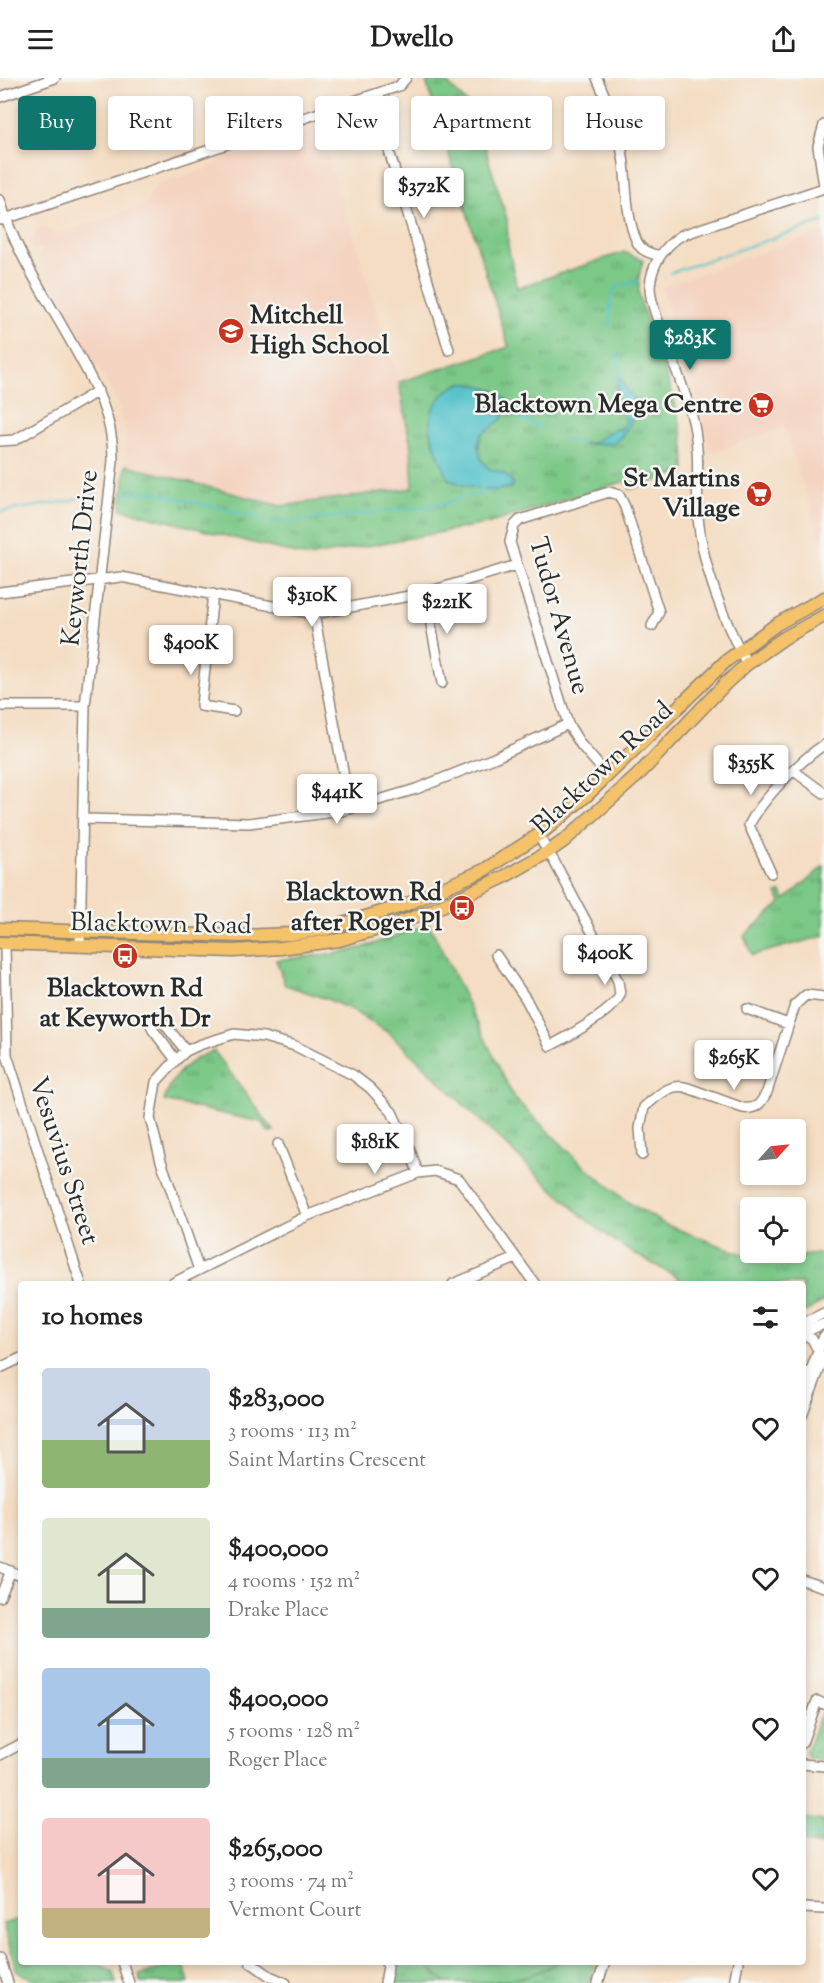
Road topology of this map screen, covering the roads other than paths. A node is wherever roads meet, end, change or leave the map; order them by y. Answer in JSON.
{"nodes":[{"id":1,"x":55,"y":78,"type":"edge"},
{"id":2,"x":406,"y":78,"type":"edge"},
{"id":3,"x":597,"y":78,"type":"edge"},
{"id":4,"x":372,"y":95,"type":"junction"},
{"id":5,"x":0,"y":97,"type":"edge"},
{"id":6,"x":824,"y":125,"type":"edge"},
{"id":7,"x":824,"y":187,"type":"edge"},
{"id":8,"x":0,"y":200,"type":"edge"},
{"id":9,"x":3,"y":220,"type":"edge"},
{"id":10,"x":660,"y":256,"type":"junction"},
{"id":11,"x":450,"y":351,"type":"dead end"},
{"id":12,"x":98,"y":391,"type":"junction"},
{"id":13,"x":0,"y":441,"type":"edge"},
{"id":14,"x":517,"y":565,"type":"junction"},
{"id":15,"x":99,"y":579,"type":"junction"},
{"id":16,"x":0,"y":592,"type":"edge"},
{"id":17,"x":425,"y":593,"type":"junction"},
{"id":18,"x":213,"y":594,"type":"junction"},
{"id":19,"x":824,"y":598,"type":"edge"},
{"id":20,"x":314,"y":614,"type":"junction"},
{"id":21,"x":824,"y":616,"type":"edge"},
{"id":22,"x":652,"y":626,"type":"dead end"},
{"id":23,"x":739,"y":651,"type":"junction"},
{"id":24,"x":747,"y":664,"type":"junction"},
{"id":25,"x":442,"y":683,"type":"dead end"},
{"id":26,"x":0,"y":706,"type":"edge"},
{"id":27,"x":86,"y":706,"type":"junction"},
{"id":28,"x":234,"y":711,"type":"dead end"},
{"id":29,"x":568,"y":724,"type":"junction"},
{"id":30,"x":824,"y":745,"type":"edge"},
{"id":31,"x":794,"y":771,"type":"junction"},
{"id":32,"x":608,"y":776,"type":"junction"},
{"id":33,"x":824,"y":794,"type":"edge"},
{"id":34,"x":350,"y":808,"type":"junction"},
{"id":35,"x":84,"y":819,"type":"junction"},
{"id":36,"x":538,"y":835,"type":"junction"},
{"id":37,"x":548,"y":852,"type":"junction"},
{"id":38,"x":771,"y":873,"type":"dead end"},
{"id":39,"x":0,"y":929,"type":"edge"},
{"id":40,"x":82,"y":932,"type":"junction"},
{"id":41,"x":3,"y":943,"type":"edge"},
{"id":42,"x":80,"y":947,"type":"junction"},
{"id":43,"x":496,"y":955,"type":"dead end"},
{"id":44,"x":824,"y":997,"type":"edge"},
{"id":45,"x":747,"y":1009,"type":"dead end"},
{"id":46,"x":788,"y":1024,"type":"junction"},
{"id":47,"x":186,"y":1051,"type":"junction"},
{"id":48,"x":176,"y":1060,"type":"junction"},
{"id":49,"x":0,"y":1071,"type":"edge"},
{"id":50,"x":11,"y":1071,"type":"junction"},
{"id":51,"x":278,"y":1144,"type":"dead end"},
{"id":52,"x":642,"y":1155,"type":"dead end"},
{"id":53,"x":418,"y":1173,"type":"junction"},
{"id":54,"x":307,"y":1216,"type":"junction"},
{"id":55,"x":516,"y":1258,"type":"junction"},
{"id":56,"x":199,"y":1270,"type":"junction"},
{"id":57,"x":80,"y":1281,"type":"edge"},
{"id":58,"x":177,"y":1281,"type":"edge"},
{"id":59,"x":460,"y":1281,"type":"edge"},
{"id":60,"x":533,"y":1281,"type":"edge"},
{"id":61,"x":824,"y":1312,"type":"edge"},
{"id":62,"x":806,"y":1322,"type":"edge"},
{"id":63,"x":824,"y":1324,"type":"edge"},
{"id":64,"x":806,"y":1332,"type":"edge"},
{"id":65,"x":806,"y":1335,"type":"edge"},
{"id":66,"x":824,"y":1336,"type":"edge"},
{"id":67,"x":821,"y":1354,"type":"edge"},
{"id":68,"x":18,"y":1359,"type":"edge"},
{"id":69,"x":0,"y":1368,"type":"edge"},
{"id":70,"x":806,"y":1385,"type":"edge"},
{"id":71,"x":806,"y":1403,"type":"edge"},
{"id":72,"x":0,"y":1567,"type":"edge"},
{"id":73,"x":11,"y":1571,"type":"junction"},
{"id":74,"x":18,"y":1574,"type":"edge"},
{"id":75,"x":806,"y":1581,"type":"edge"},
{"id":76,"x":824,"y":1587,"type":"edge"},
{"id":77,"x":0,"y":1598,"type":"edge"},
{"id":78,"x":824,"y":1704,"type":"edge"},
{"id":79,"x":806,"y":1732,"type":"edge"},
{"id":80,"x":18,"y":1746,"type":"edge"},
{"id":81,"x":0,"y":1755,"type":"edge"},
{"id":82,"x":806,"y":1764,"type":"edge"},
{"id":83,"x":824,"y":1766,"type":"edge"},
{"id":84,"x":806,"y":1908,"type":"edge"},
{"id":85,"x":824,"y":1908,"type":"edge"},
{"id":86,"x":0,"y":1959,"type":"edge"},
{"id":87,"x":123,"y":1965,"type":"edge"},
{"id":88,"x":254,"y":1965,"type":"edge"},
{"id":89,"x":388,"y":1965,"type":"edge"},
{"id":90,"x":604,"y":1965,"type":"edge"},
{"id":91,"x":737,"y":1965,"type":"edge"},
{"id":92,"x":8,"y":1983,"type":"edge"},
{"id":93,"x":129,"y":1983,"type":"edge"},
{"id":94,"x":286,"y":1983,"type":"edge"},
{"id":95,"x":385,"y":1983,"type":"edge"},
{"id":96,"x":598,"y":1983,"type":"edge"},
{"id":97,"x":734,"y":1983,"type":"edge"}],
"edges":[{"from":1,"to":5,"type":"street"},
{"from":2,"to":4,"type":"street"},
{"from":3,"to":10,"type":"street"},
{"from":4,"to":9,"type":"street"},
{"from":4,"to":11,"type":"street"},
{"from":6,"to":7,"type":"street"},
{"from":7,"to":10,"type":"street"},
{"from":8,"to":9,"type":"street","name":"Keyworth Drive"},
{"from":9,"to":12,"type":"street","name":"Keyworth Drive"},
{"from":10,"to":23,"type":"street"},
{"from":12,"to":13,"type":"street"},
{"from":12,"to":15,"type":"street","name":"Keyworth Drive"},
{"from":14,"to":17,"type":"street"},
{"from":14,"to":22,"type":"street","name":"Tudor Avenue"},
{"from":14,"to":29,"type":"street","name":"Tudor Avenue"},
{"from":15,"to":16,"type":"street"},
{"from":15,"to":18,"type":"street"},
{"from":15,"to":27,"type":"street","name":"Keyworth Drive"},
{"from":17,"to":20,"type":"street"},
{"from":17,"to":25,"type":"street"},
{"from":18,"to":20,"type":"street"},
{"from":18,"to":28,"type":"street"},
{"from":19,"to":23,"type":"main road","name":"Blacktown Road"},
{"from":20,"to":34,"type":"street"},
{"from":21,"to":24,"type":"main road","name":"Blacktown Road"},
{"from":23,"to":24,"type":"street"},
{"from":23,"to":32,"type":"main road","name":"Blacktown Road"},
{"from":24,"to":37,"type":"main road","name":"Blacktown Road"},
{"from":26,"to":27,"type":"street"},
{"from":27,"to":35,"type":"street","name":"Keyworth Drive"},
{"from":29,"to":32,"type":"street","name":"Tudor Avenue"},
{"from":29,"to":34,"type":"street"},
{"from":30,"to":31,"type":"street"},
{"from":31,"to":33,"type":"street"},
{"from":31,"to":38,"type":"street"},
{"from":32,"to":36,"type":"main road","name":"Blacktown Road"},
{"from":34,"to":35,"type":"street"},
{"from":35,"to":40,"type":"street","name":"Keyworth Drive"},
{"from":36,"to":37,"type":"street"},
{"from":36,"to":40,"type":"main road","name":"Blacktown Road"},
{"from":37,"to":42,"type":"main road","name":"Blacktown Road"},
{"from":37,"to":43,"type":"street"},
{"from":39,"to":40,"type":"main road","name":"Blacktown Road"},
{"from":40,"to":42,"type":"street","name":"Keyworth Drive"},
{"from":41,"to":42,"type":"main road","name":"Blacktown Road"},
{"from":41,"to":50,"type":"street","name":"Vesuvius Street"},
{"from":44,"to":46,"type":"street"},
{"from":45,"to":46,"type":"street"},
{"from":46,"to":52,"type":"street"},
{"from":47,"to":48,"type":"street"},
{"from":47,"to":48,"type":"street"},
{"from":47,"to":53,"type":"street"},
{"from":48,"to":56,"type":"street"},
{"from":49,"to":50,"type":"street"},
{"from":50,"to":57,"type":"street","name":"Vesuvius Street"},
{"from":51,"to":54,"type":"street"},
{"from":53,"to":54,"type":"street"},
{"from":53,"to":55,"type":"street"},
{"from":54,"to":56,"type":"street"},
{"from":55,"to":59,"type":"street"},
{"from":55,"to":60,"type":"street"},
{"from":56,"to":58,"type":"street"},
{"from":61,"to":62,"type":"street"},
{"from":63,"to":64,"type":"street"},
{"from":65,"to":67,"type":"street"},
{"from":66,"to":67,"type":"street"},
{"from":67,"to":70,"type":"street"},
{"from":67,"to":71,"type":"street"},
{"from":68,"to":69,"type":"street"},
{"from":72,"to":73,"type":"street"},
{"from":73,"to":74,"type":"street"},
{"from":73,"to":77,"type":"street"},
{"from":75,"to":76,"type":"street"},
{"from":78,"to":79,"type":"street"},
{"from":80,"to":81,"type":"street"},
{"from":82,"to":83,"type":"street"},
{"from":84,"to":85,"type":"street"},
{"from":86,"to":92,"type":"street"},
{"from":87,"to":93,"type":"street"},
{"from":88,"to":94,"type":"street"},
{"from":89,"to":95,"type":"street"},
{"from":90,"to":96,"type":"street"},
{"from":91,"to":97,"type":"street"}]}
